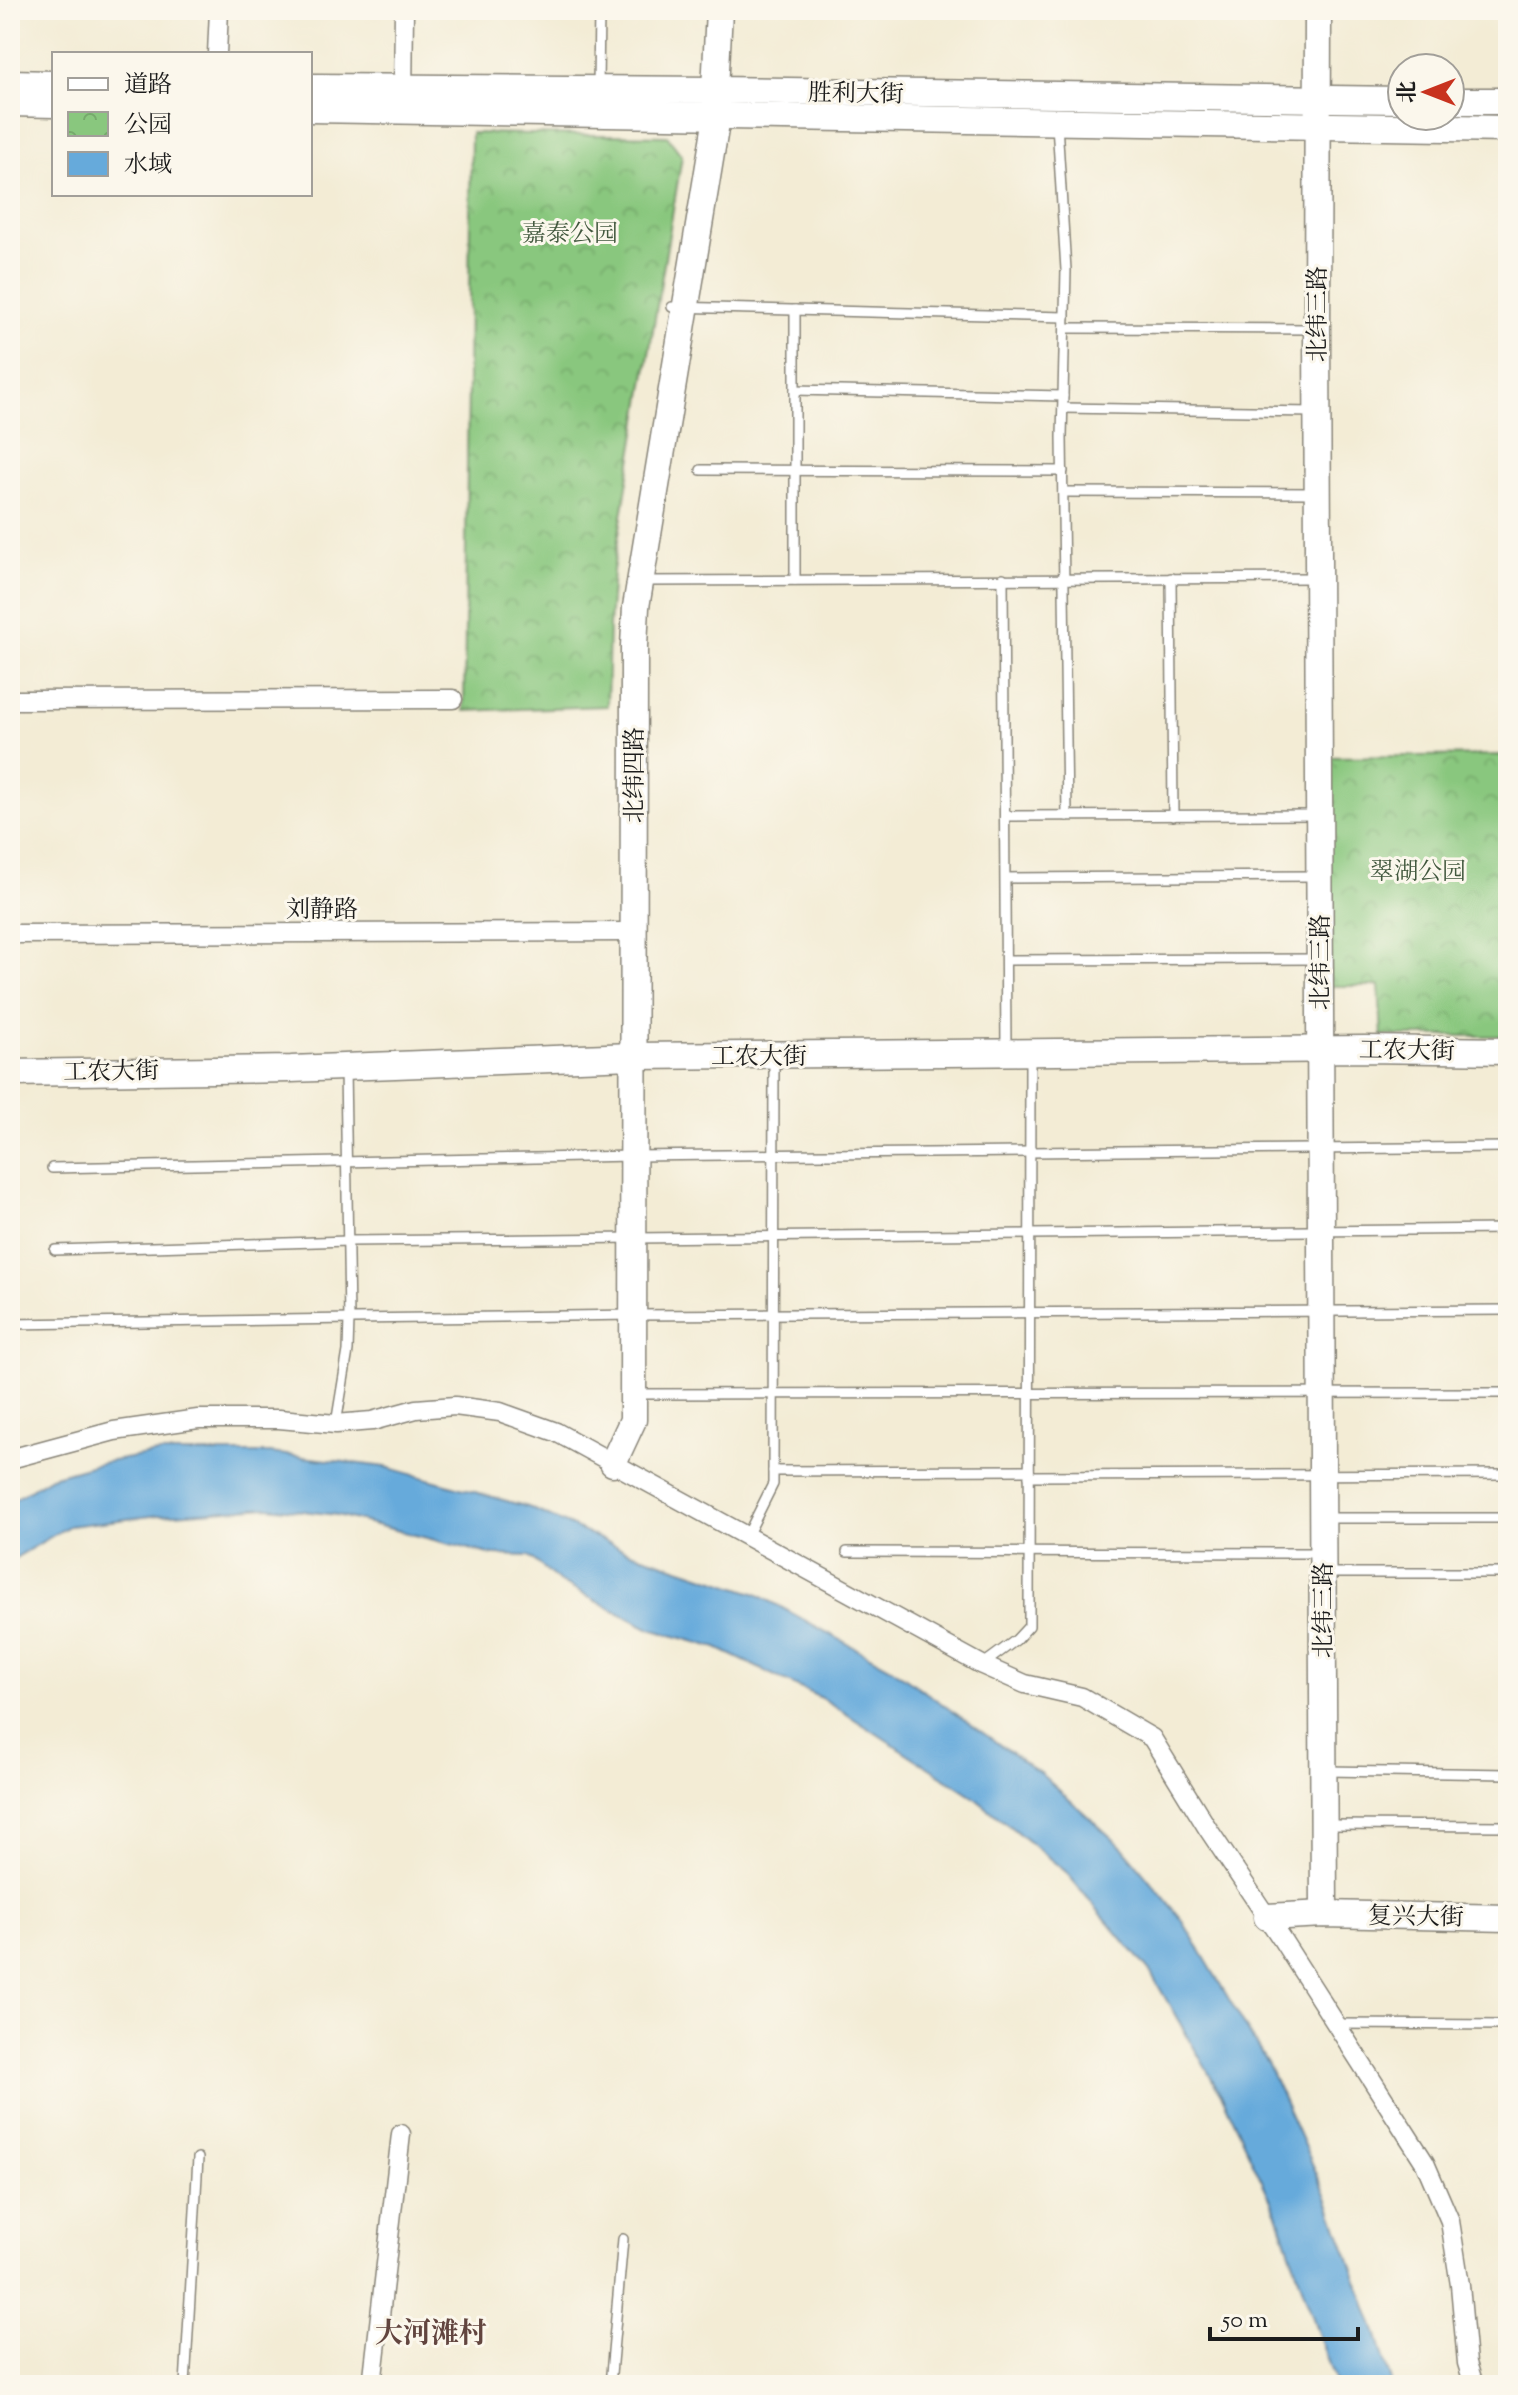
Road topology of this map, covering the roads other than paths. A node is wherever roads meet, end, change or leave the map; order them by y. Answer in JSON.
{"nodes":[{"id":1,"x":219,"y":10,"type":"edge"},
{"id":2,"x":404,"y":10,"type":"edge"},
{"id":3,"x":599,"y":10,"type":"edge"},
{"id":4,"x":719,"y":10,"type":"edge"},
{"id":5,"x":1318,"y":10,"type":"edge"},
{"id":6,"x":217,"y":52,"type":"edge"},
{"id":7,"x":10,"y":83,"type":"edge"},
{"id":8,"x":52,"y":84,"type":"edge"},
{"id":9,"x":312,"y":87,"type":"edge"},
{"id":10,"x":597,"y":90,"type":"junction"},
{"id":11,"x":715,"y":90,"type":"junction"},
{"id":12,"x":403,"y":99,"type":"junction"},
{"id":13,"x":1317,"y":99,"type":"junction"},
{"id":14,"x":1386,"y":100,"type":"edge"},
{"id":15,"x":1466,"y":101,"type":"edge"},
{"id":16,"x":1508,"y":101,"type":"edge"},
{"id":17,"x":10,"y":103,"type":"edge"},
{"id":18,"x":52,"y":104,"type":"edge"},
{"id":19,"x":312,"y":109,"type":"edge"},
{"id":20,"x":1058,"y":110,"type":"junction"},
{"id":21,"x":710,"y":117,"type":"junction"},
{"id":22,"x":1316,"y":127,"type":"junction"},
{"id":23,"x":1508,"y":129,"type":"edge"},
{"id":24,"x":678,"y":308,"type":"junction"},
{"id":25,"x":795,"y":310,"type":"junction"},
{"id":26,"x":1065,"y":323,"type":"junction"},
{"id":27,"x":1317,"y":329,"type":"junction"},
{"id":28,"x":795,"y":390,"type":"junction"},
{"id":29,"x":1063,"y":396,"type":"junction"},
{"id":30,"x":1063,"y":408,"type":"junction"},
{"id":31,"x":1317,"y":412,"type":"junction"},
{"id":32,"x":701,"y":470,"type":"dead end"},
{"id":33,"x":795,"y":470,"type":"junction"},
{"id":34,"x":1063,"y":471,"type":"junction"},
{"id":35,"x":1063,"y":492,"type":"junction"},
{"id":36,"x":1318,"y":493,"type":"junction"},
{"id":37,"x":1003,"y":578,"type":"junction"},
{"id":38,"x":1064,"y":578,"type":"junction"},
{"id":39,"x":1171,"y":578,"type":"junction"},
{"id":40,"x":1318,"y":578,"type":"junction"},
{"id":41,"x":795,"y":580,"type":"junction"},
{"id":42,"x":634,"y":581,"type":"junction"},
{"id":43,"x":453,"y":699,"type":"dead end"},
{"id":44,"x":10,"y":700,"type":"edge"},
{"id":45,"x":1319,"y":815,"type":"junction"},
{"id":46,"x":1005,"y":816,"type":"junction"},
{"id":47,"x":1067,"y":816,"type":"junction"},
{"id":48,"x":1173,"y":816,"type":"junction"},
{"id":49,"x":1319,"y":876,"type":"junction"},
{"id":50,"x":1006,"y":878,"type":"junction"},
{"id":51,"x":627,"y":932,"type":"junction"},
{"id":52,"x":10,"y":934,"type":"edge"},
{"id":53,"x":1320,"y":959,"type":"junction"},
{"id":54,"x":1006,"y":960,"type":"junction"},
{"id":55,"x":1320,"y":1049,"type":"junction"},
{"id":56,"x":1508,"y":1051,"type":"edge"},
{"id":57,"x":627,"y":1052,"type":"junction"},
{"id":58,"x":1018,"y":1054,"type":"junction"},
{"id":59,"x":774,"y":1056,"type":"junction"},
{"id":60,"x":10,"y":1062,"type":"edge"},
{"id":61,"x":345,"y":1066,"type":"junction"},
{"id":62,"x":10,"y":1073,"type":"edge"},
{"id":63,"x":1321,"y":1147,"type":"junction"},
{"id":64,"x":1508,"y":1147,"type":"edge"},
{"id":65,"x":1030,"y":1150,"type":"junction"},
{"id":66,"x":773,"y":1154,"type":"junction"},
{"id":67,"x":633,"y":1156,"type":"junction"},
{"id":68,"x":346,"y":1161,"type":"junction"},
{"id":69,"x":52,"y":1168,"type":"dead end"},
{"id":70,"x":1321,"y":1229,"type":"junction"},
{"id":71,"x":1508,"y":1229,"type":"edge"},
{"id":72,"x":1030,"y":1233,"type":"junction"},
{"id":73,"x":773,"y":1236,"type":"junction"},
{"id":74,"x":633,"y":1238,"type":"junction"},
{"id":75,"x":348,"y":1241,"type":"junction"},
{"id":76,"x":55,"y":1250,"type":"dead end"},
{"id":77,"x":1322,"y":1310,"type":"junction"},
{"id":78,"x":1508,"y":1310,"type":"edge"},
{"id":79,"x":1029,"y":1313,"type":"junction"},
{"id":80,"x":633,"y":1315,"type":"junction"},
{"id":81,"x":773,"y":1315,"type":"junction"},
{"id":82,"x":349,"y":1319,"type":"junction"},
{"id":83,"x":10,"y":1324,"type":"edge"},
{"id":84,"x":773,"y":1392,"type":"junction"},
{"id":85,"x":1029,"y":1392,"type":"junction"},
{"id":86,"x":1322,"y":1392,"type":"junction"},
{"id":87,"x":1508,"y":1393,"type":"edge"},
{"id":88,"x":633,"y":1394,"type":"junction"},
{"id":89,"x":336,"y":1424,"type":"junction"},
{"id":90,"x":10,"y":1459,"type":"edge"},
{"id":91,"x":613,"y":1463,"type":"junction"},
{"id":92,"x":773,"y":1471,"type":"junction"},
{"id":93,"x":1029,"y":1473,"type":"junction"},
{"id":94,"x":1508,"y":1474,"type":"edge"},
{"id":95,"x":1323,"y":1476,"type":"junction"},
{"id":96,"x":1323,"y":1518,"type":"junction"},
{"id":97,"x":1508,"y":1518,"type":"edge"},
{"id":98,"x":747,"y":1536,"type":"junction"},
{"id":99,"x":1029,"y":1551,"type":"junction"},
{"id":100,"x":847,"y":1552,"type":"dead end"},
{"id":101,"x":1323,"y":1563,"type":"junction"},
{"id":102,"x":1508,"y":1573,"type":"edge"},
{"id":103,"x":982,"y":1665,"type":"junction"},
{"id":104,"x":1324,"y":1771,"type":"junction"},
{"id":105,"x":1508,"y":1774,"type":"edge"},
{"id":106,"x":1324,"y":1824,"type":"junction"},
{"id":107,"x":1508,"y":1826,"type":"edge"},
{"id":108,"x":1324,"y":1914,"type":"junction"},
{"id":109,"x":1267,"y":1917,"type":"junction"},
{"id":110,"x":1508,"y":1918,"type":"edge"},
{"id":111,"x":1335,"y":2024,"type":"junction"},
{"id":112,"x":1508,"y":2025,"type":"edge"},
{"id":113,"x":401,"y":2134,"type":"dead end"},
{"id":114,"x":198,"y":2158,"type":"dead end"},
{"id":115,"x":623,"y":2239,"type":"dead end"},
{"id":116,"x":185,"y":2385,"type":"edge"},
{"id":117,"x":372,"y":2385,"type":"edge"},
{"id":118,"x":610,"y":2385,"type":"edge"},
{"id":119,"x":1474,"y":2385,"type":"edge"}],
"edges":[{"from":1,"to":6,"type":"street"},
{"from":2,"to":12,"type":"street"},
{"from":3,"to":10,"type":"lane"},
{"from":4,"to":11,"type":"street","name":"北纬四路"},
{"from":5,"to":13,"type":"street","name":"北纬三路"},
{"from":7,"to":8,"type":"street"},
{"from":9,"to":12,"type":"street","name":"胜利大街"},
{"from":10,"to":11,"type":"street","name":"胜利大街"},
{"from":10,"to":12,"type":"street","name":"胜利大街"},
{"from":11,"to":20,"type":"street","name":"胜利大街"},
{"from":11,"to":21,"type":"street","name":"北纬四路"},
{"from":12,"to":19,"type":"street","name":"胜利大街"},
{"from":12,"to":21,"type":"street","name":"胜利大街"},
{"from":13,"to":14,"type":"street","name":"胜利大街"},
{"from":13,"to":20,"type":"street","name":"胜利大街"},
{"from":13,"to":22,"type":"street","name":"北纬三路"},
{"from":15,"to":16,"type":"street"},
{"from":17,"to":18,"type":"street"},
{"from":20,"to":21,"type":"street","name":"胜利大街"},
{"from":20,"to":22,"type":"street"},
{"from":20,"to":26,"type":"lane"},
{"from":21,"to":24,"type":"street","name":"北纬四路"},
{"from":22,"to":23,"type":"street"},
{"from":22,"to":27,"type":"street","name":"北纬三路"},
{"from":24,"to":25,"type":"lane"},
{"from":24,"to":42,"type":"street","name":"北纬四路"},
{"from":25,"to":26,"type":"lane"},
{"from":25,"to":28,"type":"lane"},
{"from":26,"to":27,"type":"lane"},
{"from":26,"to":29,"type":"lane"},
{"from":27,"to":31,"type":"street","name":"北纬三路"},
{"from":28,"to":29,"type":"lane"},
{"from":28,"to":33,"type":"lane"},
{"from":29,"to":30,"type":"lane"},
{"from":30,"to":31,"type":"lane"},
{"from":30,"to":34,"type":"lane"},
{"from":31,"to":36,"type":"street","name":"北纬三路"},
{"from":32,"to":33,"type":"lane"},
{"from":33,"to":34,"type":"lane"},
{"from":33,"to":41,"type":"lane"},
{"from":34,"to":35,"type":"lane"},
{"from":35,"to":36,"type":"lane"},
{"from":35,"to":38,"type":"lane"},
{"from":36,"to":40,"type":"street","name":"北纬三路"},
{"from":37,"to":38,"type":"lane"},
{"from":37,"to":41,"type":"lane"},
{"from":37,"to":46,"type":"lane"},
{"from":38,"to":39,"type":"lane"},
{"from":38,"to":47,"type":"lane"},
{"from":39,"to":40,"type":"lane"},
{"from":39,"to":48,"type":"lane"},
{"from":40,"to":45,"type":"street","name":"北纬三路"},
{"from":41,"to":42,"type":"lane"},
{"from":42,"to":51,"type":"street","name":"北纬四路"},
{"from":43,"to":44,"type":"street"},
{"from":45,"to":48,"type":"lane"},
{"from":45,"to":49,"type":"street","name":"北纬三路"},
{"from":46,"to":47,"type":"lane"},
{"from":46,"to":50,"type":"lane"},
{"from":47,"to":48,"type":"lane"},
{"from":49,"to":50,"type":"lane"},
{"from":49,"to":53,"type":"street","name":"北纬三路"},
{"from":50,"to":54,"type":"lane"},
{"from":51,"to":52,"type":"street","name":"刘静路"},
{"from":51,"to":57,"type":"street","name":"北纬四路"},
{"from":53,"to":54,"type":"lane"},
{"from":53,"to":55,"type":"street","name":"北纬三路"},
{"from":54,"to":58,"type":"lane"},
{"from":55,"to":56,"type":"street","name":"工农大街"},
{"from":55,"to":58,"type":"street","name":"工农大街"},
{"from":55,"to":63,"type":"street","name":"北纬三路"},
{"from":57,"to":59,"type":"street","name":"工农大街"},
{"from":57,"to":60,"type":"street","name":"工农大街"},
{"from":57,"to":61,"type":"street","name":"工农大街"},
{"from":57,"to":67,"type":"street","name":"北纬四路"},
{"from":58,"to":59,"type":"street","name":"工农大街"},
{"from":58,"to":65,"type":"lane"},
{"from":59,"to":66,"type":"lane"},
{"from":61,"to":62,"type":"street","name":"工农大街"},
{"from":61,"to":68,"type":"lane"},
{"from":63,"to":64,"type":"lane"},
{"from":63,"to":65,"type":"lane"},
{"from":63,"to":70,"type":"street","name":"北纬三路"},
{"from":65,"to":66,"type":"lane"},
{"from":65,"to":72,"type":"lane"},
{"from":66,"to":67,"type":"lane"},
{"from":66,"to":73,"type":"lane"},
{"from":67,"to":68,"type":"lane"},
{"from":67,"to":74,"type":"street","name":"北纬四路"},
{"from":68,"to":69,"type":"lane"},
{"from":68,"to":75,"type":"lane"},
{"from":70,"to":71,"type":"lane"},
{"from":70,"to":72,"type":"lane"},
{"from":70,"to":77,"type":"street","name":"北纬三路"},
{"from":72,"to":73,"type":"lane"},
{"from":72,"to":79,"type":"lane"},
{"from":73,"to":74,"type":"lane"},
{"from":73,"to":81,"type":"lane"},
{"from":74,"to":75,"type":"lane"},
{"from":74,"to":80,"type":"street","name":"北纬四路"},
{"from":75,"to":76,"type":"lane"},
{"from":75,"to":82,"type":"lane"},
{"from":77,"to":78,"type":"lane"},
{"from":77,"to":79,"type":"lane"},
{"from":77,"to":86,"type":"street","name":"北纬三路"},
{"from":79,"to":81,"type":"lane"},
{"from":79,"to":85,"type":"lane"},
{"from":80,"to":81,"type":"lane"},
{"from":80,"to":82,"type":"lane"},
{"from":80,"to":88,"type":"street","name":"北纬四路"},
{"from":81,"to":84,"type":"lane"},
{"from":82,"to":83,"type":"lane"},
{"from":82,"to":89,"type":"lane"},
{"from":84,"to":85,"type":"lane"},
{"from":84,"to":88,"type":"lane"},
{"from":84,"to":92,"type":"lane"},
{"from":85,"to":86,"type":"lane"},
{"from":85,"to":93,"type":"lane"},
{"from":86,"to":87,"type":"lane"},
{"from":86,"to":95,"type":"street","name":"北纬三路"},
{"from":88,"to":91,"type":"street","name":"北纬四路"},
{"from":89,"to":90,"type":"street"},
{"from":89,"to":91,"type":"street"},
{"from":91,"to":98,"type":"street"},
{"from":92,"to":93,"type":"lane"},
{"from":92,"to":98,"type":"lane"},
{"from":93,"to":95,"type":"lane"},
{"from":93,"to":99,"type":"lane"},
{"from":94,"to":95,"type":"lane"},
{"from":95,"to":96,"type":"street","name":"北纬三路"},
{"from":96,"to":97,"type":"lane"},
{"from":96,"to":101,"type":"street","name":"北纬三路"},
{"from":98,"to":103,"type":"street"},
{"from":99,"to":100,"type":"lane"},
{"from":99,"to":101,"type":"lane"},
{"from":99,"to":103,"type":"lane"},
{"from":101,"to":102,"type":"lane"},
{"from":101,"to":104,"type":"street","name":"北纬三路"},
{"from":103,"to":109,"type":"street"},
{"from":104,"to":105,"type":"lane"},
{"from":104,"to":106,"type":"street","name":"北纬三路"},
{"from":106,"to":107,"type":"lane"},
{"from":106,"to":108,"type":"street","name":"北纬三路"},
{"from":108,"to":109,"type":"street","name":"复兴大街"},
{"from":108,"to":110,"type":"street","name":"复兴大街"},
{"from":109,"to":111,"type":"street"},
{"from":111,"to":112,"type":"lane"},
{"from":111,"to":119,"type":"street"},
{"from":113,"to":117,"type":"street"},
{"from":114,"to":116,"type":"lane"},
{"from":115,"to":118,"type":"lane"}]}
